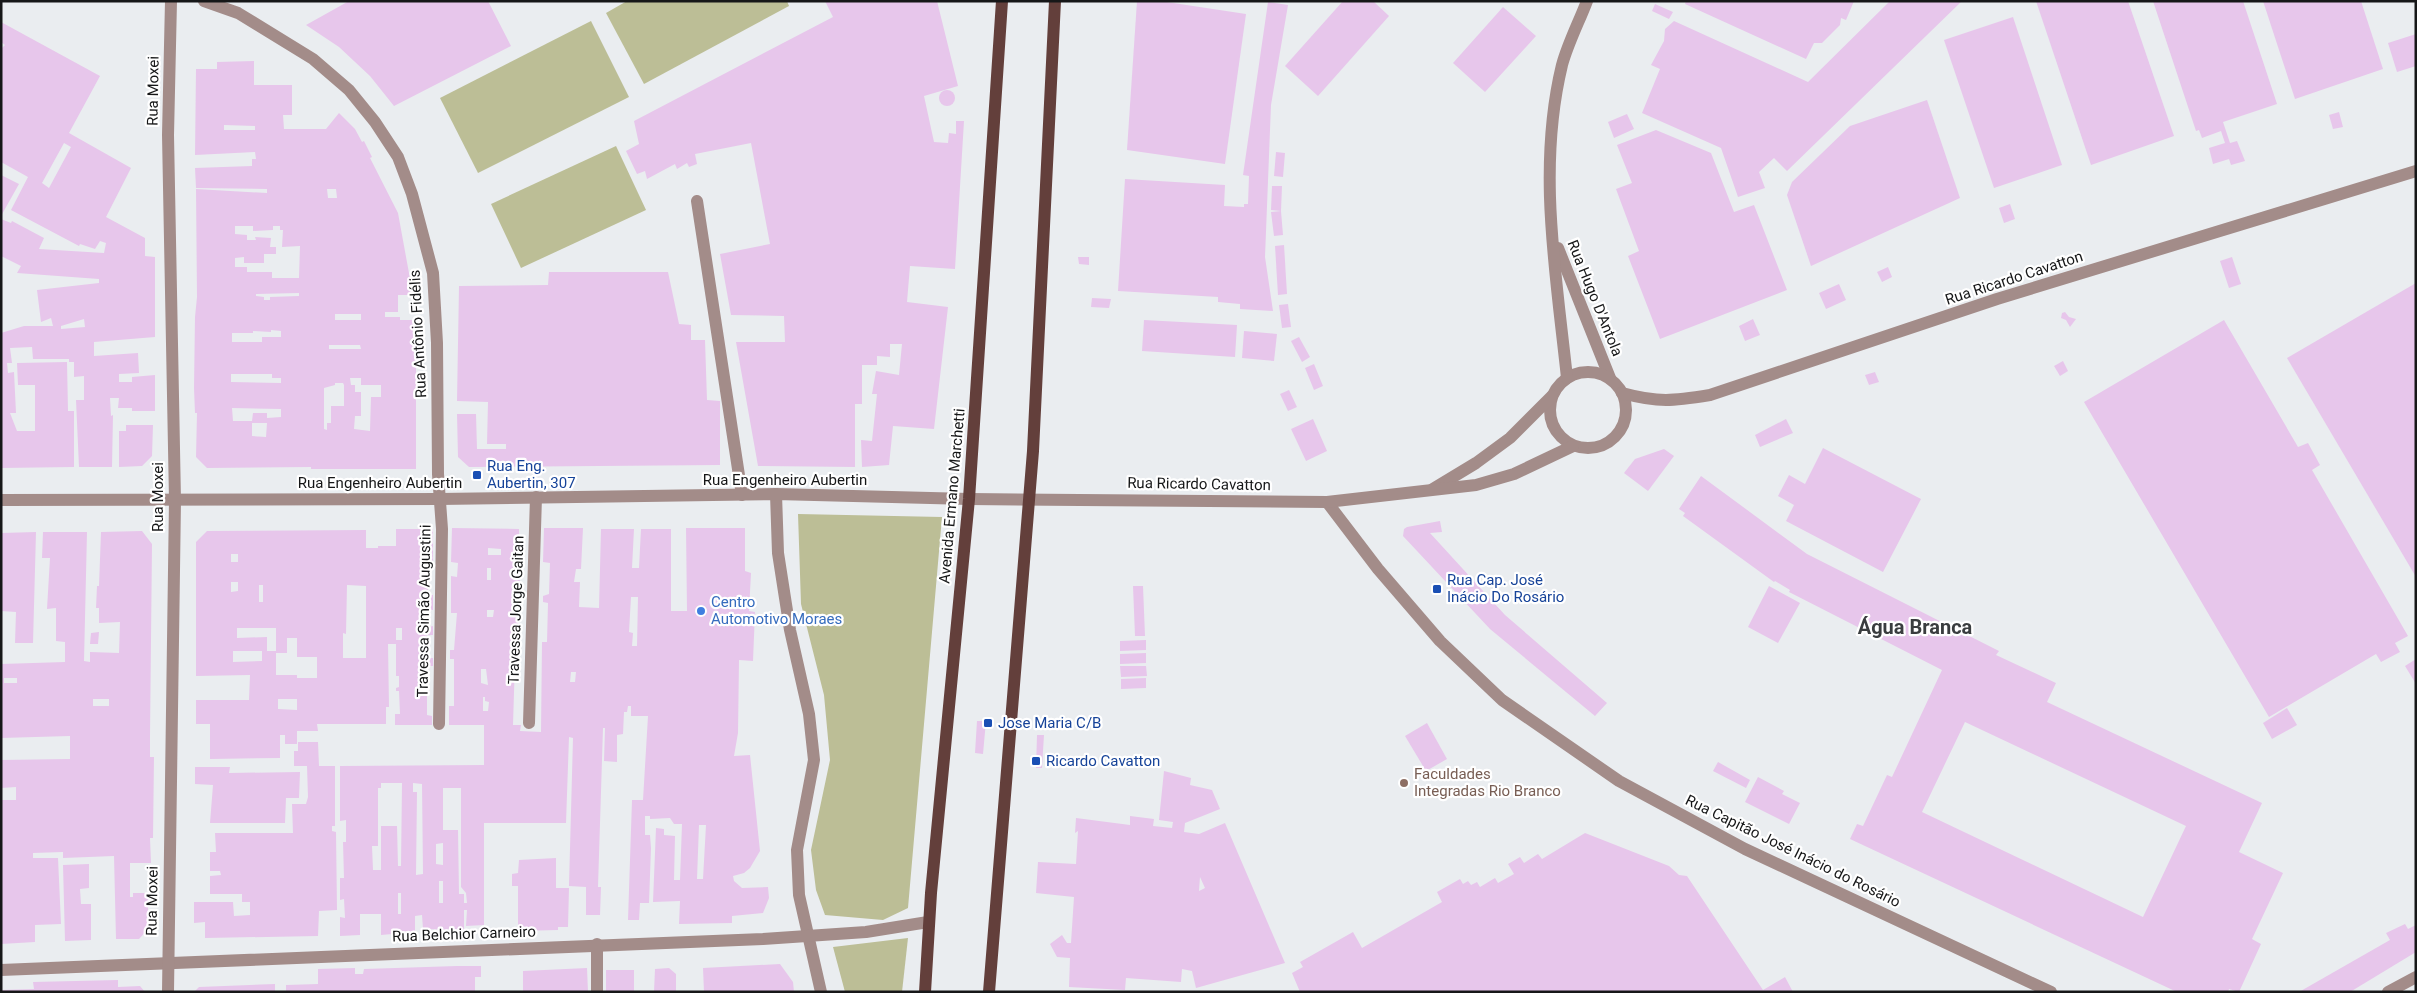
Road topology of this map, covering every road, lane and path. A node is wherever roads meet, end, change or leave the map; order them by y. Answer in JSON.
{"nodes":[{"id":1,"x":171,"y":1,"type":"edge"},
{"id":2,"x":204,"y":1,"type":"edge"},
{"id":3,"x":1002,"y":1,"type":"edge"},
{"id":4,"x":1055,"y":1,"type":"edge"},
{"id":5,"x":1587,"y":1,"type":"edge"},
{"id":6,"x":2416,"y":171,"type":"edge"},
{"id":7,"x":697,"y":201,"type":"dead end"},
{"id":8,"x":1551,"y":230,"type":"junction"},
{"id":9,"x":1567,"y":378,"type":"junction"},
{"id":10,"x":1610,"y":378,"type":"junction"},
{"id":11,"x":1622,"y":393,"type":"junction"},
{"id":12,"x":1552,"y":396,"type":"junction"},
{"id":13,"x":1573,"y":446,"type":"junction"},
{"id":14,"x":1429,"y":491,"type":"junction"},
{"id":15,"x":776,"y":494,"type":"junction"},
{"id":16,"x":742,"y":495,"type":"junction"},
{"id":17,"x":536,"y":497,"type":"junction"},
{"id":18,"x":440,"y":499,"type":"junction"},
{"id":19,"x":969,"y":499,"type":"junction"},
{"id":20,"x":1,"y":500,"type":"edge"},
{"id":21,"x":175,"y":500,"type":"junction"},
{"id":22,"x":1030,"y":500,"type":"junction"},
{"id":23,"x":1327,"y":502,"type":"junction"},
{"id":24,"x":528,"y":723,"type":"dead end"},
{"id":25,"x":439,"y":724,"type":"dead end"},
{"id":26,"x":928,"y":922,"type":"junction"},
{"id":27,"x":807,"y":936,"type":"junction"},
{"id":28,"x":597,"y":944,"type":"junction"},
{"id":29,"x":168,"y":962,"type":"junction"},
{"id":30,"x":1,"y":970,"type":"edge"},
{"id":31,"x":2416,"y":977,"type":"edge"},
{"id":32,"x":168,"y":992,"type":"edge"},
{"id":33,"x":596,"y":992,"type":"edge"},
{"id":34,"x":821,"y":992,"type":"edge"},
{"id":35,"x":925,"y":992,"type":"edge"},
{"id":36,"x":989,"y":992,"type":"edge"},
{"id":37,"x":2051,"y":992,"type":"edge"},
{"id":38,"x":2388,"y":992,"type":"edge"}],
"edges":[{"from":1,"to":21,"type":"street","name":"Rua Moxei"},
{"from":2,"to":18,"type":"street","name":"Rua Antônio Fidélis"},
{"from":3,"to":19,"type":"main road","name":"Avenida Ermano Marchetti"},
{"from":4,"to":22,"type":"main road"},
{"from":5,"to":8,"type":"street","name":"Rua Hugo D'Antola"},
{"from":6,"to":11,"type":"street","name":"Rua Ricardo Cavatton"},
{"from":7,"to":16,"type":"street"},
{"from":8,"to":9,"type":"street","name":"Rua Hugo D'Antola"},
{"from":8,"to":10,"type":"street","name":"Rua Hugo D'Antola"},
{"from":9,"to":10,"type":"street"},
{"from":9,"to":12,"type":"street"},
{"from":10,"to":11,"type":"street"},
{"from":11,"to":13,"type":"street"},
{"from":12,"to":13,"type":"street"},
{"from":12,"to":14,"type":"street","name":"Rua Ricardo Cavatton"},
{"from":13,"to":14,"type":"street","name":"Rua Ricardo Cavatton"},
{"from":14,"to":23,"type":"street","name":"Rua Ricardo Cavatton"},
{"from":15,"to":16,"type":"street","name":"Rua Engenheiro Aubertin"},
{"from":15,"to":19,"type":"street","name":"Rua Engenheiro Aubertin"},
{"from":15,"to":27,"type":"street"},
{"from":16,"to":17,"type":"street","name":"Rua Engenheiro Aubertin"},
{"from":17,"to":18,"type":"street","name":"Rua Engenheiro Aubertin"},
{"from":17,"to":24,"type":"street","name":"Travessa Jorge Gaitan"},
{"from":18,"to":21,"type":"street","name":"Rua Engenheiro Aubertin"},
{"from":18,"to":25,"type":"street","name":"Travessa Simão Augustini"},
{"from":19,"to":22,"type":"street","name":"Rua Ricardo Cavatton"},
{"from":19,"to":26,"type":"main road","name":"Avenida Ermano Marchetti"},
{"from":20,"to":21,"type":"street","name":"Rua Engenheiro Aubertin"},
{"from":21,"to":29,"type":"street","name":"Rua Moxei"},
{"from":22,"to":23,"type":"street","name":"Rua Ricardo Cavatton"},
{"from":22,"to":36,"type":"main road"},
{"from":23,"to":37,"type":"street","name":"Rua Capitão José Inácio do Rosário"},
{"from":26,"to":27,"type":"street","name":"Rua Belchior Carneiro"},
{"from":26,"to":35,"type":"main road","name":"Avenida Ermano Marchetti"},
{"from":27,"to":28,"type":"street","name":"Rua Belchior Carneiro"},
{"from":27,"to":34,"type":"street"},
{"from":28,"to":29,"type":"street","name":"Rua Belchior Carneiro"},
{"from":28,"to":33,"type":"street"},
{"from":29,"to":30,"type":"street","name":"Rua Belchior Carneiro"},
{"from":29,"to":32,"type":"street","name":"Rua Moxei"},
{"from":31,"to":38,"type":"street"}]}
